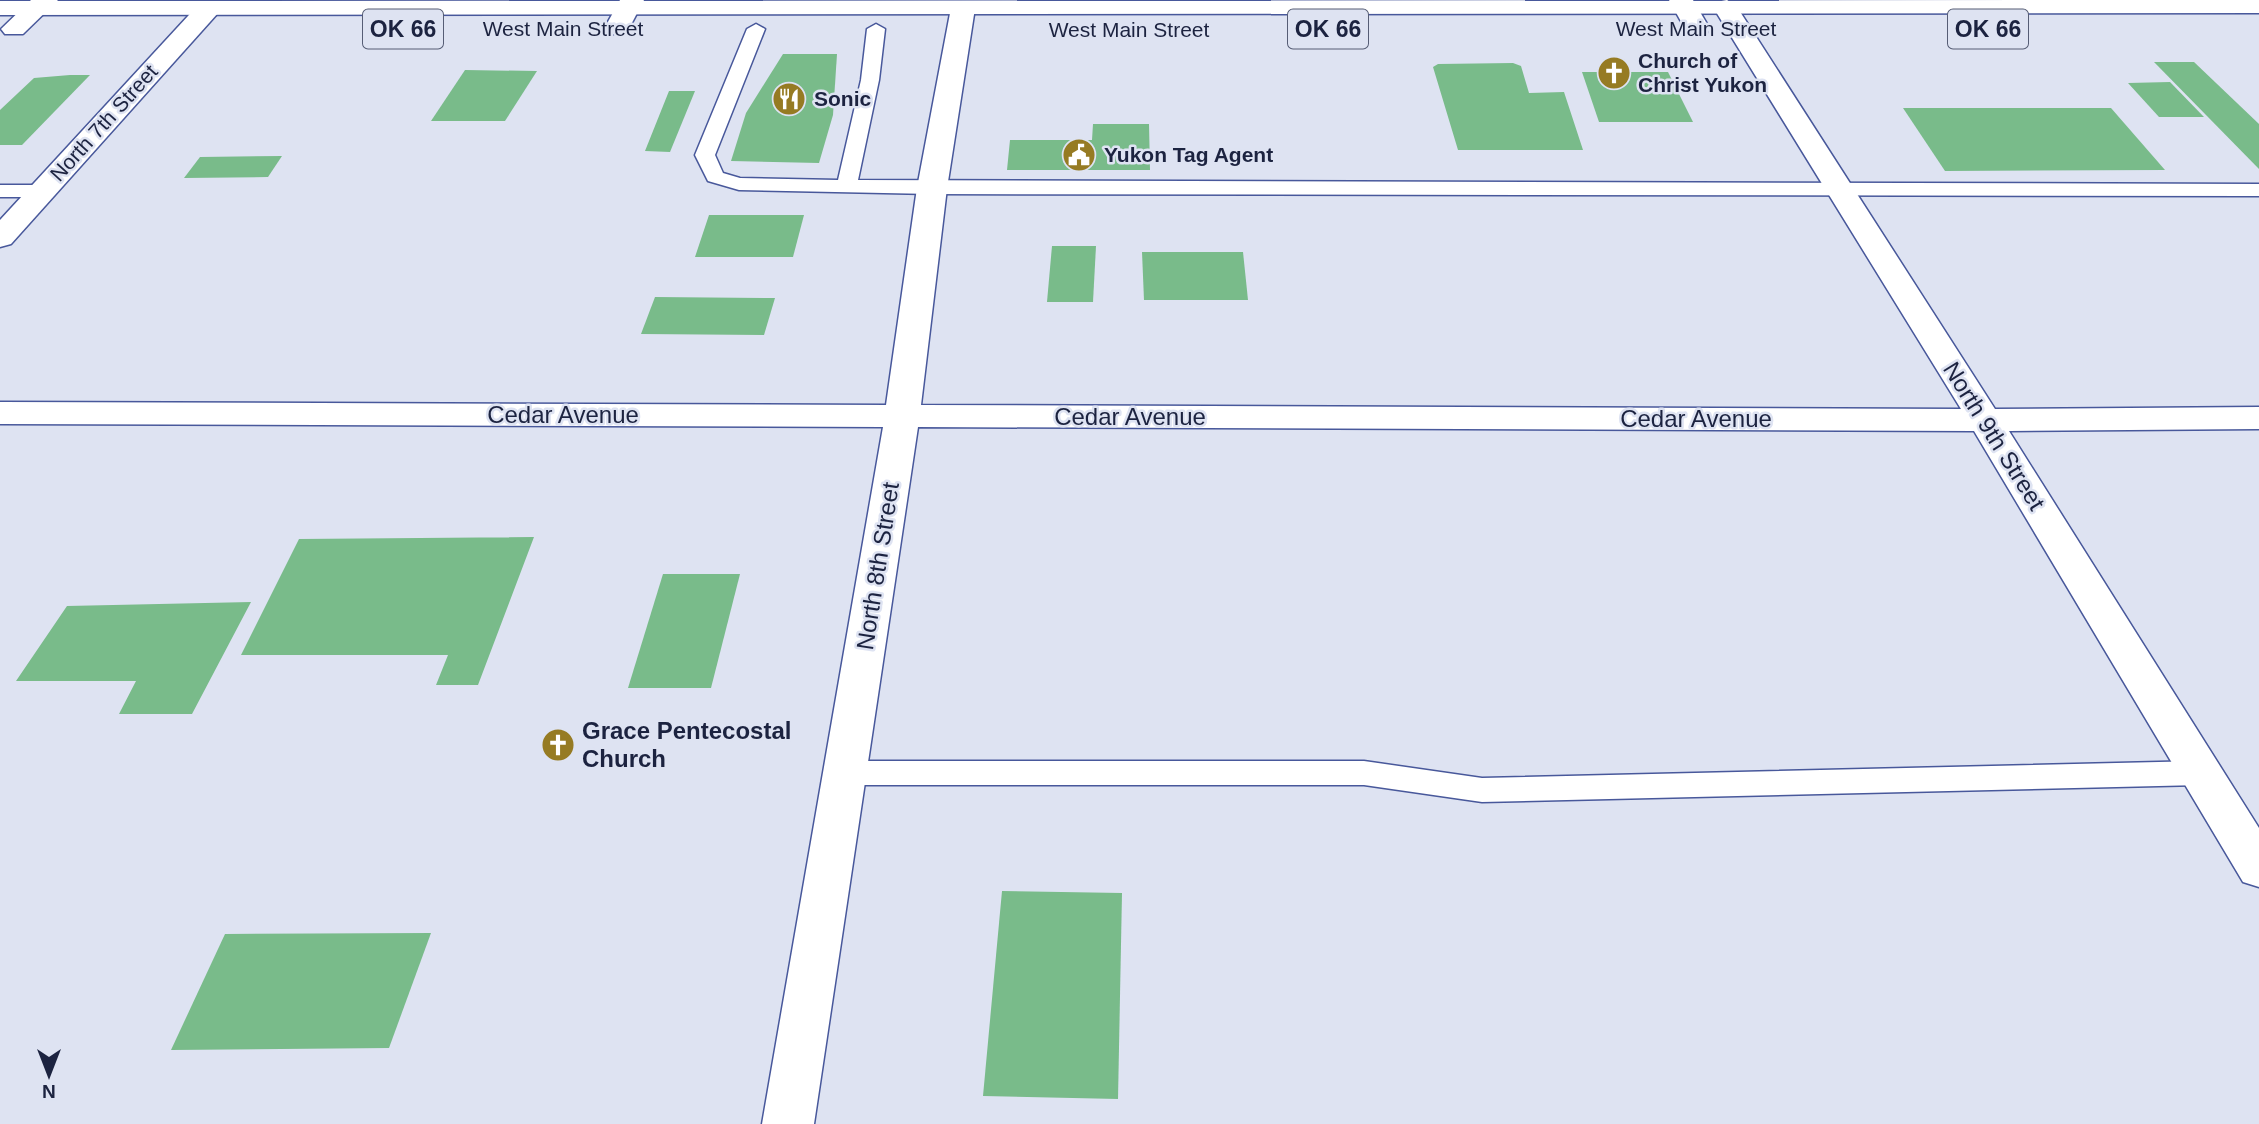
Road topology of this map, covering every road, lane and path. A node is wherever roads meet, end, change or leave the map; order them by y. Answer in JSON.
{"nodes":[{"id":1,"x":42,"y":4,"type":"edge"},
{"id":2,"x":143,"y":4,"type":"edge"},
{"id":3,"x":279,"y":4,"type":"edge"},
{"id":4,"x":2041,"y":4,"type":"edge"},
{"id":5,"x":2138,"y":4,"type":"edge"},
{"id":6,"x":2259,"y":6,"type":"edge"},
{"id":7,"x":0,"y":8,"type":"edge"},
{"id":8,"x":209,"y":8,"type":"junction"},
{"id":9,"x":626,"y":12,"type":"edge"},
{"id":10,"x":1688,"y":12,"type":"edge"},
{"id":11,"x":1732,"y":18,"type":"junction"},
{"id":12,"x":961,"y":19,"type":"junction"},
{"id":13,"x":7,"y":29,"type":"edge"},
{"id":14,"x":189,"y":30,"type":"junction"},
{"id":15,"x":756,"y":30,"type":"junction"},
{"id":16,"x":876,"y":30,"type":"junction"},
{"id":17,"x":2259,"y":30,"type":"edge"},
{"id":18,"x":847,"y":186,"type":"junction"},
{"id":19,"x":932,"y":188,"type":"junction"},
{"id":20,"x":1839,"y":189,"type":"junction"},
{"id":21,"x":2259,"y":190,"type":"edge"},
{"id":22,"x":0,"y":191,"type":"edge"},
{"id":23,"x":43,"y":191,"type":"junction"},
{"id":24,"x":0,"y":238,"type":"edge"},
{"id":25,"x":0,"y":413,"type":"edge"},
{"id":26,"x":902,"y":416,"type":"junction"},
{"id":27,"x":2259,"y":418,"type":"edge"},
{"id":28,"x":1984,"y":420,"type":"junction"},
{"id":29,"x":845,"y":773,"type":"junction"},
{"id":30,"x":2201,"y":773,"type":"junction"},
{"id":31,"x":2259,"y":868,"type":"edge"},
{"id":32,"x":788,"y":1124,"type":"edge"}],
"edges":[{"from":1,"to":2,"type":"street","name":"West Main Street","number":"OK 66"},
{"from":1,"to":7,"type":"street","name":"West Main Street","number":"OK 66"},
{"from":1,"to":13,"type":"street"},
{"from":2,"to":8,"type":"street","name":"West Main Street","number":"OK 66"},
{"from":3,"to":8,"type":"street","name":"West Main Street","number":"OK 66"},
{"from":3,"to":9,"type":"street","name":"West Main Street","number":"OK 66"},
{"from":4,"to":5,"type":"street","name":"West Main Street","number":"OK 66"},
{"from":4,"to":11,"type":"street","name":"West Main Street","number":"OK 66"},
{"from":5,"to":6,"type":"street","name":"West Main Street","number":"OK 66"},
{"from":8,"to":14,"type":"street","name":"North 7th Street"},
{"from":9,"to":12,"type":"street","name":"West Main Street","number":"OK 66"},
{"from":9,"to":14,"type":"street","name":"West Main Street","number":"OK 66"},
{"from":9,"to":15,"type":"street","name":"West Main Street","number":"OK 66"},
{"from":10,"to":11,"type":"street","name":"West Main Street","number":"OK 66"},
{"from":10,"to":12,"type":"street","name":"West Main Street","number":"OK 66"},
{"from":11,"to":17,"type":"street","name":"West Main Street","number":"OK 66"},
{"from":11,"to":20,"type":"street","name":"North 9th Street"},
{"from":12,"to":16,"type":"street","name":"West Main Street","number":"OK 66"},
{"from":12,"to":19,"type":"street","name":"North 8th Street"},
{"from":13,"to":14,"type":"street","name":"West Main Street","number":"OK 66"},
{"from":14,"to":23,"type":"street","name":"North 7th Street"},
{"from":15,"to":16,"type":"street","name":"West Main Street","number":"OK 66"},
{"from":15,"to":18,"type":"lane"},
{"from":16,"to":18,"type":"lane"},
{"from":18,"to":19,"type":"lane"},
{"from":19,"to":20,"type":"lane"},
{"from":19,"to":26,"type":"street","name":"North 8th Street"},
{"from":20,"to":21,"type":"lane"},
{"from":20,"to":28,"type":"street","name":"North 9th Street"},
{"from":22,"to":23,"type":"lane"},
{"from":23,"to":24,"type":"street","name":"North 7th Street"},
{"from":25,"to":26,"type":"street","name":"Cedar Avenue"},
{"from":26,"to":28,"type":"street","name":"Cedar Avenue"},
{"from":26,"to":29,"type":"street","name":"North 8th Street"},
{"from":27,"to":28,"type":"street","name":"Cedar Avenue"},
{"from":28,"to":30,"type":"street","name":"North 9th Street"},
{"from":29,"to":30,"type":"lane"},
{"from":29,"to":32,"type":"street","name":"North 8th Street"},
{"from":30,"to":31,"type":"street","name":"North 9th Street"}]}
